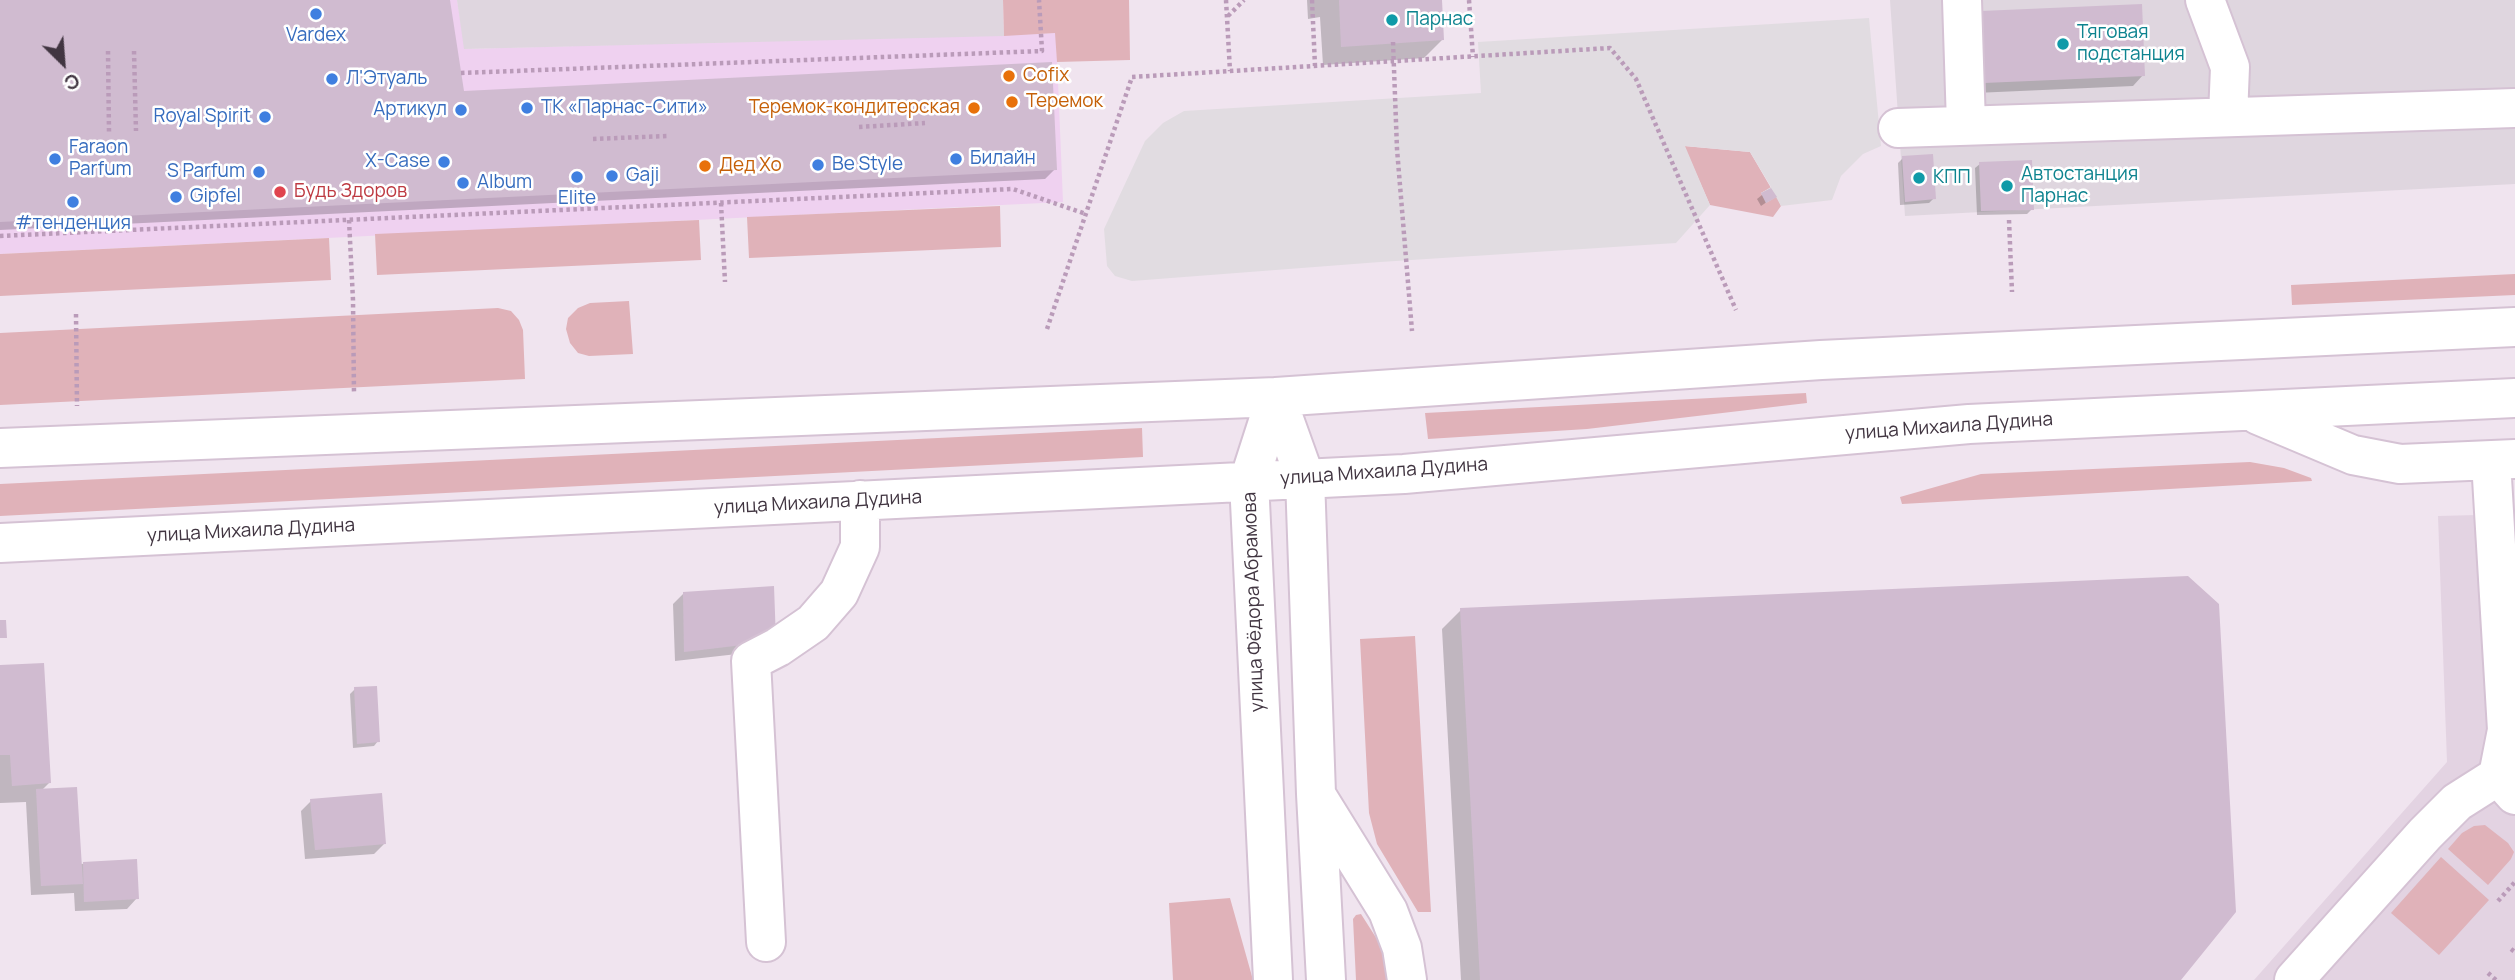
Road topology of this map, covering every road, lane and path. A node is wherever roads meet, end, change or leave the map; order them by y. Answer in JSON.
{"nodes":[{"id":1,"x":1039,"y":0,"type":"edge"},
{"id":2,"x":1226,"y":0,"type":"edge"},
{"id":3,"x":1244,"y":0,"type":"edge"},
{"id":4,"x":1312,"y":0,"type":"edge"},
{"id":5,"x":1469,"y":0,"type":"edge"},
{"id":6,"x":1962,"y":0,"type":"edge"},
{"id":7,"x":2205,"y":0,"type":"edge"},
{"id":8,"x":1227,"y":17,"type":"junction"},
{"id":9,"x":1393,"y":43,"type":"dead end"},
{"id":10,"x":108,"y":51,"type":"dead end"},
{"id":11,"x":134,"y":51,"type":"dead end"},
{"id":12,"x":1473,"y":57,"type":"junction"},
{"id":13,"x":1393,"y":62,"type":"junction"},
{"id":14,"x":1315,"y":66,"type":"junction"},
{"id":15,"x":1230,"y":71,"type":"junction"},
{"id":16,"x":461,"y":72,"type":"dead end"},
{"id":17,"x":2515,"y":108,"type":"edge"},
{"id":18,"x":2228,"y":116,"type":"junction"},
{"id":19,"x":925,"y":123,"type":"dead end"},
{"id":20,"x":1966,"y":124,"type":"junction"},
{"id":21,"x":859,"y":127,"type":"dead end"},
{"id":22,"x":1898,"y":128,"type":"dead end"},
{"id":23,"x":136,"y":131,"type":"dead end"},
{"id":24,"x":108,"y":132,"type":"dead end"},
{"id":25,"x":667,"y":136,"type":"dead end"},
{"id":26,"x":593,"y":139,"type":"dead end"},
{"id":27,"x":721,"y":203,"type":"junction"},
{"id":28,"x":1086,"y":214,"type":"junction"},
{"id":29,"x":349,"y":220,"type":"junction"},
{"id":30,"x":2009,"y":220,"type":"dead end"},
{"id":31,"x":0,"y":236,"type":"edge"},
{"id":32,"x":725,"y":282,"type":"dead end"},
{"id":33,"x":2012,"y":292,"type":"dead end"},
{"id":34,"x":1736,"y":310,"type":"dead end"},
{"id":35,"x":76,"y":314,"type":"dead end"},
{"id":36,"x":2515,"y":327,"type":"edge"},
{"id":37,"x":1047,"y":329,"type":"dead end"},
{"id":38,"x":1412,"y":331,"type":"dead end"},
{"id":39,"x":354,"y":394,"type":"dead end"},
{"id":40,"x":1276,"y":397,"type":"junction"},
{"id":41,"x":2515,"y":398,"type":"edge"},
{"id":42,"x":77,"y":407,"type":"dead end"},
{"id":43,"x":2246,"y":411,"type":"junction"},
{"id":44,"x":0,"y":448,"type":"edge"},
{"id":45,"x":2503,"y":460,"type":"edge"},
{"id":46,"x":1305,"y":478,"type":"junction"},
{"id":47,"x":1249,"y":481,"type":"junction"},
{"id":48,"x":860,"y":500,"type":"junction"},
{"id":49,"x":0,"y":543,"type":"edge"},
{"id":50,"x":2506,"y":786,"type":"edge"},
{"id":51,"x":1316,"y":794,"type":"junction"},
{"id":52,"x":2515,"y":882,"type":"edge"},
{"id":53,"x":2498,"y":901,"type":"dead end"},
{"id":54,"x":766,"y":942,"type":"dead end"},
{"id":55,"x":2488,"y":973,"type":"dead end"},
{"id":56,"x":1273,"y":980,"type":"edge"},
{"id":57,"x":1326,"y":980,"type":"edge"},
{"id":58,"x":1407,"y":980,"type":"edge"},
{"id":59,"x":2294,"y":980,"type":"edge"},
{"id":60,"x":2496,"y":980,"type":"edge"}],
"edges":[{"from":1,"to":16,"type":"path"},
{"from":2,"to":8,"type":"path"},
{"from":3,"to":8,"type":"path"},
{"from":4,"to":14,"type":"path"},
{"from":5,"to":12,"type":"path"},
{"from":6,"to":20,"type":"street"},
{"from":7,"to":18,"type":"street"},
{"from":8,"to":15,"type":"path"},
{"from":9,"to":13,"type":"path"},
{"from":10,"to":24,"type":"path"},
{"from":11,"to":23,"type":"path"},
{"from":12,"to":13,"type":"path"},
{"from":12,"to":34,"type":"path"},
{"from":13,"to":14,"type":"path"},
{"from":13,"to":38,"type":"path"},
{"from":14,"to":15,"type":"path"},
{"from":15,"to":28,"type":"path"},
{"from":17,"to":18,"type":"street"},
{"from":18,"to":20,"type":"street"},
{"from":19,"to":21,"type":"path"},
{"from":20,"to":22,"type":"street"},
{"from":25,"to":26,"type":"path"},
{"from":27,"to":28,"type":"path"},
{"from":27,"to":29,"type":"path"},
{"from":27,"to":32,"type":"path"},
{"from":28,"to":37,"type":"path"},
{"from":29,"to":31,"type":"path"},
{"from":29,"to":39,"type":"path"},
{"from":30,"to":33,"type":"path"},
{"from":35,"to":42,"type":"path"},
{"from":36,"to":40,"type":"street"},
{"from":40,"to":44,"type":"street"},
{"from":40,"to":46,"type":"street"},
{"from":40,"to":47,"type":"street","name":"улица Фёдора Абрамова"},
{"from":41,"to":43,"type":"street","name":"улица Михаила Дудина"},
{"from":43,"to":45,"type":"street"},
{"from":43,"to":46,"type":"street","name":"улица Михаила Дудина"},
{"from":45,"to":50,"type":"street"},
{"from":46,"to":47,"type":"street","name":"улица Михаила Дудина"},
{"from":46,"to":51,"type":"street"},
{"from":47,"to":48,"type":"street","name":"улица Михаила Дудина"},
{"from":47,"to":56,"type":"street","name":"улица Фёдора Абрамова"},
{"from":48,"to":49,"type":"street","name":"улица Михаила Дудина"},
{"from":48,"to":54,"type":"street"},
{"from":50,"to":59,"type":"street"},
{"from":51,"to":57,"type":"street"},
{"from":51,"to":58,"type":"street"},
{"from":52,"to":53,"type":"path"},
{"from":55,"to":60,"type":"path"}]}
